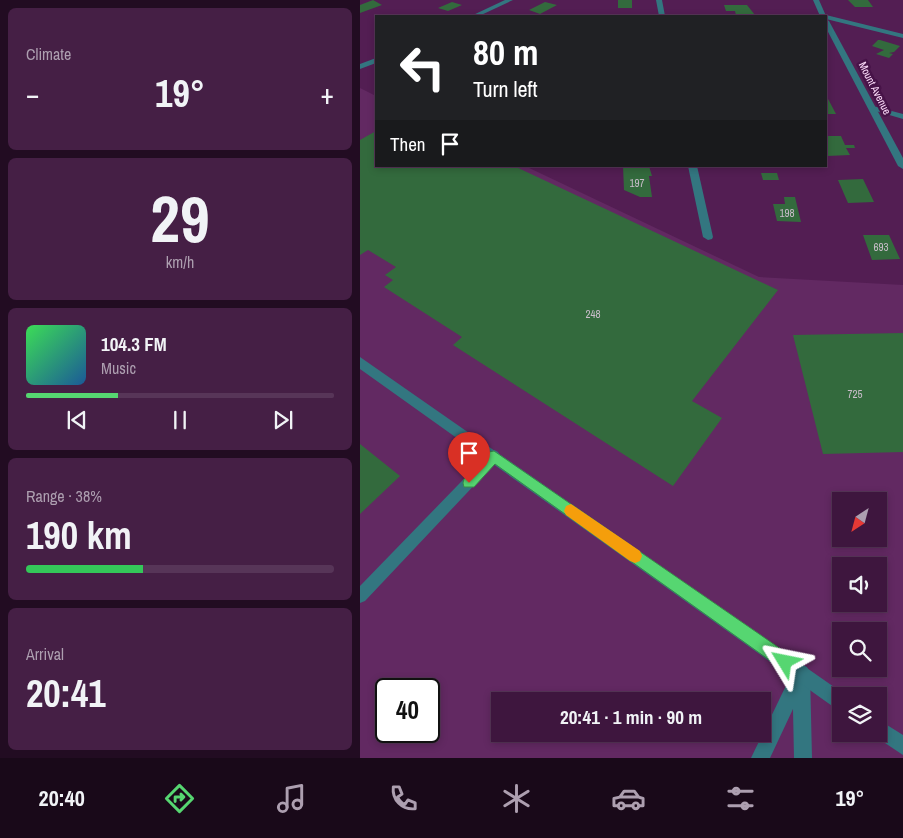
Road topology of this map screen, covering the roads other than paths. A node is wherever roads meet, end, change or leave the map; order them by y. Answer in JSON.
{"nodes":[{"id":1,"x":510,"y":0,"type":"edge"},
{"id":2,"x":659,"y":0,"type":"edge"},
{"id":3,"x":816,"y":0,"type":"edge"},
{"id":4,"x":476,"y":15,"type":"edge"},
{"id":5,"x":660,"y":15,"type":"edge"},
{"id":6,"x":824,"y":15,"type":"edge"},
{"id":7,"x":827,"y":17,"type":"edge"},
{"id":8,"x":827,"y":23,"type":"edge"},
{"id":9,"x":903,"y":36,"type":"edge"},
{"id":10,"x":375,"y":60,"type":"edge"},
{"id":11,"x":360,"y":67,"type":"edge"},
{"id":12,"x":872,"y":108,"type":"junction"},
{"id":13,"x":903,"y":117,"type":"edge"},
{"id":14,"x":903,"y":166,"type":"edge"},
{"id":15,"x":692,"y":167,"type":"edge"},
{"id":16,"x":708,"y":237,"type":"dead end"},
{"id":17,"x":360,"y":362,"type":"edge"},
{"id":18,"x":494,"y":456,"type":"junction"},
{"id":19,"x":360,"y":596,"type":"edge"},
{"id":20,"x":801,"y":673,"type":"junction"},
{"id":21,"x":832,"y":695,"type":"edge"},
{"id":22,"x":887,"y":735,"type":"edge"},
{"id":23,"x":903,"y":746,"type":"edge"},
{"id":24,"x":760,"y":758,"type":"edge"},
{"id":25,"x":803,"y":758,"type":"edge"}],
"edges":[{"from":1,"to":4,"type":"street"},
{"from":2,"to":5,"type":"street"},
{"from":3,"to":6,"type":"street"},
{"from":7,"to":9,"type":"street"},
{"from":8,"to":12,"type":"street","name":"Mount Avenue"},
{"from":10,"to":11,"type":"street"},
{"from":12,"to":13,"type":"street"},
{"from":12,"to":14,"type":"street","name":"Mount Avenue"},
{"from":15,"to":16,"type":"street"},
{"from":17,"to":18,"type":"street"},
{"from":18,"to":19,"type":"lane"},
{"from":18,"to":20,"type":"street"},
{"from":20,"to":21,"type":"street"},
{"from":20,"to":24,"type":"street"},
{"from":20,"to":25,"type":"street"},
{"from":22,"to":23,"type":"street"}]}
